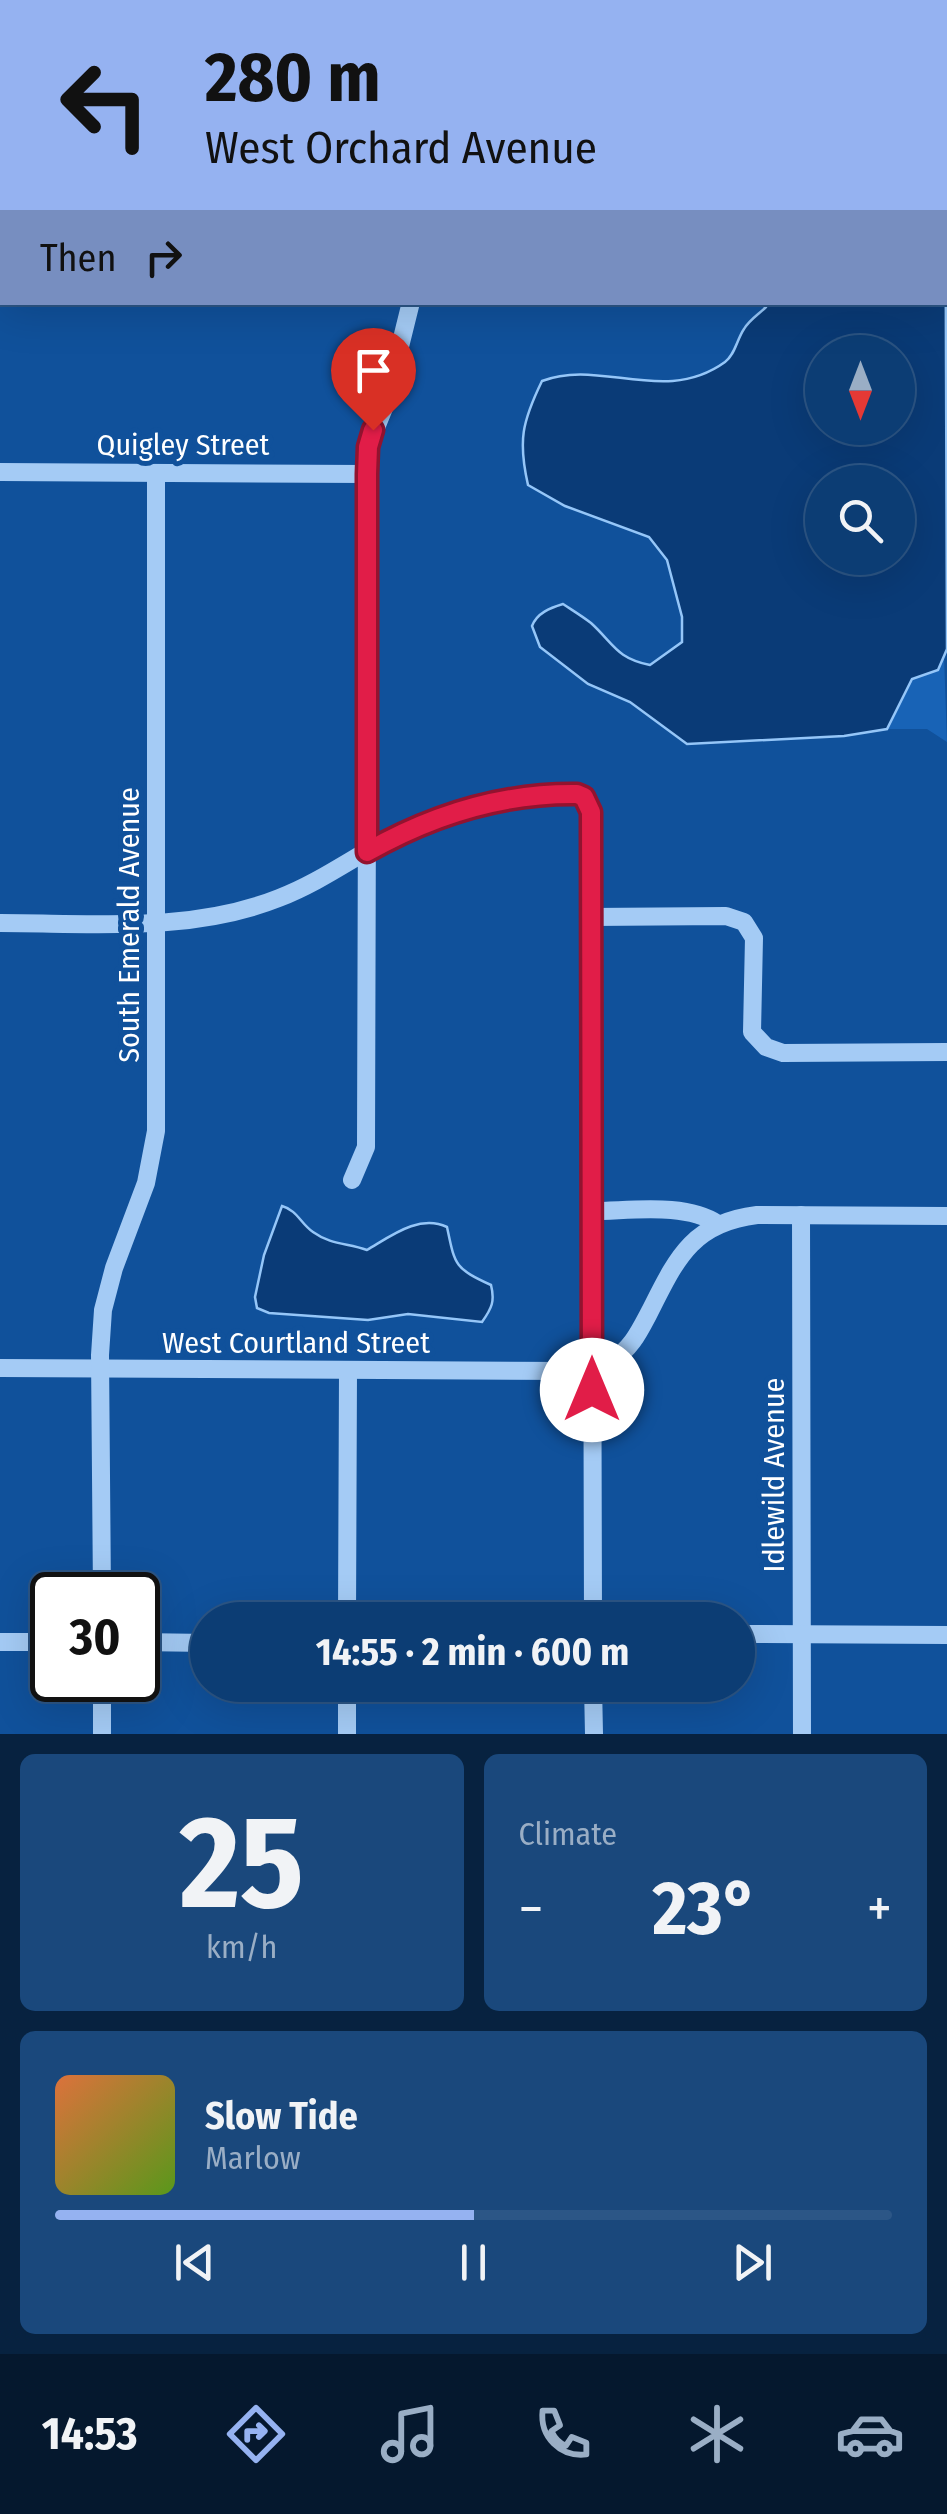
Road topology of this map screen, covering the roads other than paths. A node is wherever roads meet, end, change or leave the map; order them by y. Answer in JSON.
{"nodes":[{"id":1,"x":410,"y":305,"type":"edge"},
{"id":2,"x":0,"y":472,"type":"edge"},
{"id":3,"x":156,"y":473,"type":"junction"},
{"id":4,"x":367,"y":474,"type":"junction"},
{"id":5,"x":367,"y":852,"type":"junction"},
{"id":6,"x":590,"y":917,"type":"junction"},
{"id":7,"x":0,"y":923,"type":"edge"},
{"id":8,"x":157,"y":924,"type":"junction"},
{"id":9,"x":947,"y":1052,"type":"edge"},
{"id":10,"x":352,"y":1180,"type":"dead end"},
{"id":11,"x":592,"y":1212,"type":"junction"},
{"id":12,"x":801,"y":1215,"type":"junction"},
{"id":13,"x":947,"y":1216,"type":"edge"},
{"id":14,"x":718,"y":1224,"type":"junction"},
{"id":15,"x":0,"y":1368,"type":"edge"},
{"id":16,"x":592,"y":1368,"type":"junction"},
{"id":17,"x":101,"y":1369,"type":"junction"},
{"id":18,"x":348,"y":1372,"type":"junction"},
{"id":19,"x":102,"y":1572,"type":"edge"},
{"id":20,"x":347,"y":1602,"type":"edge"},
{"id":21,"x":593,"y":1602,"type":"edge"},
{"id":22,"x":755,"y":1634,"type":"edge"},
{"id":23,"x":802,"y":1634,"type":"junction"},
{"id":24,"x":947,"y":1636,"type":"edge"},
{"id":25,"x":0,"y":1642,"type":"edge"},
{"id":26,"x":30,"y":1642,"type":"edge"},
{"id":27,"x":160,"y":1642,"type":"edge"},
{"id":28,"x":190,"y":1643,"type":"edge"},
{"id":29,"x":102,"y":1702,"type":"edge"},
{"id":30,"x":347,"y":1702,"type":"edge"},
{"id":31,"x":593,"y":1702,"type":"edge"},
{"id":32,"x":102,"y":1734,"type":"edge"},
{"id":33,"x":348,"y":1734,"type":"edge"},
{"id":34,"x":594,"y":1734,"type":"edge"},
{"id":35,"x":802,"y":1734,"type":"edge"}],
"edges":[{"from":1,"to":4,"type":"street"},
{"from":2,"to":3,"type":"street","name":"Quigley Street"},
{"from":3,"to":4,"type":"street","name":"Quigley Street"},
{"from":3,"to":8,"type":"street","name":"South Emerald Avenue"},
{"from":4,"to":5,"type":"street"},
{"from":5,"to":6,"type":"street"},
{"from":5,"to":8,"type":"street"},
{"from":5,"to":10,"type":"street"},
{"from":6,"to":9,"type":"street"},
{"from":6,"to":11,"type":"street"},
{"from":7,"to":8,"type":"street"},
{"from":8,"to":17,"type":"street","name":"South Emerald Avenue"},
{"from":11,"to":14,"type":"street"},
{"from":11,"to":16,"type":"street"},
{"from":12,"to":13,"type":"street"},
{"from":12,"to":14,"type":"street"},
{"from":12,"to":23,"type":"street","name":"Idlewild Avenue"},
{"from":14,"to":16,"type":"street"},
{"from":15,"to":17,"type":"street","name":"West Courtland Street"},
{"from":16,"to":18,"type":"street","name":"West Courtland Street"},
{"from":16,"to":21,"type":"street"},
{"from":17,"to":18,"type":"street","name":"West Courtland Street"},
{"from":17,"to":19,"type":"street","name":"South Emerald Avenue"},
{"from":18,"to":20,"type":"street"},
{"from":22,"to":23,"type":"street"},
{"from":23,"to":24,"type":"street"},
{"from":23,"to":35,"type":"street","name":"Idlewild Avenue"},
{"from":25,"to":26,"type":"street"},
{"from":27,"to":28,"type":"street"},
{"from":29,"to":32,"type":"street"},
{"from":30,"to":33,"type":"street"},
{"from":31,"to":34,"type":"street"}]}
